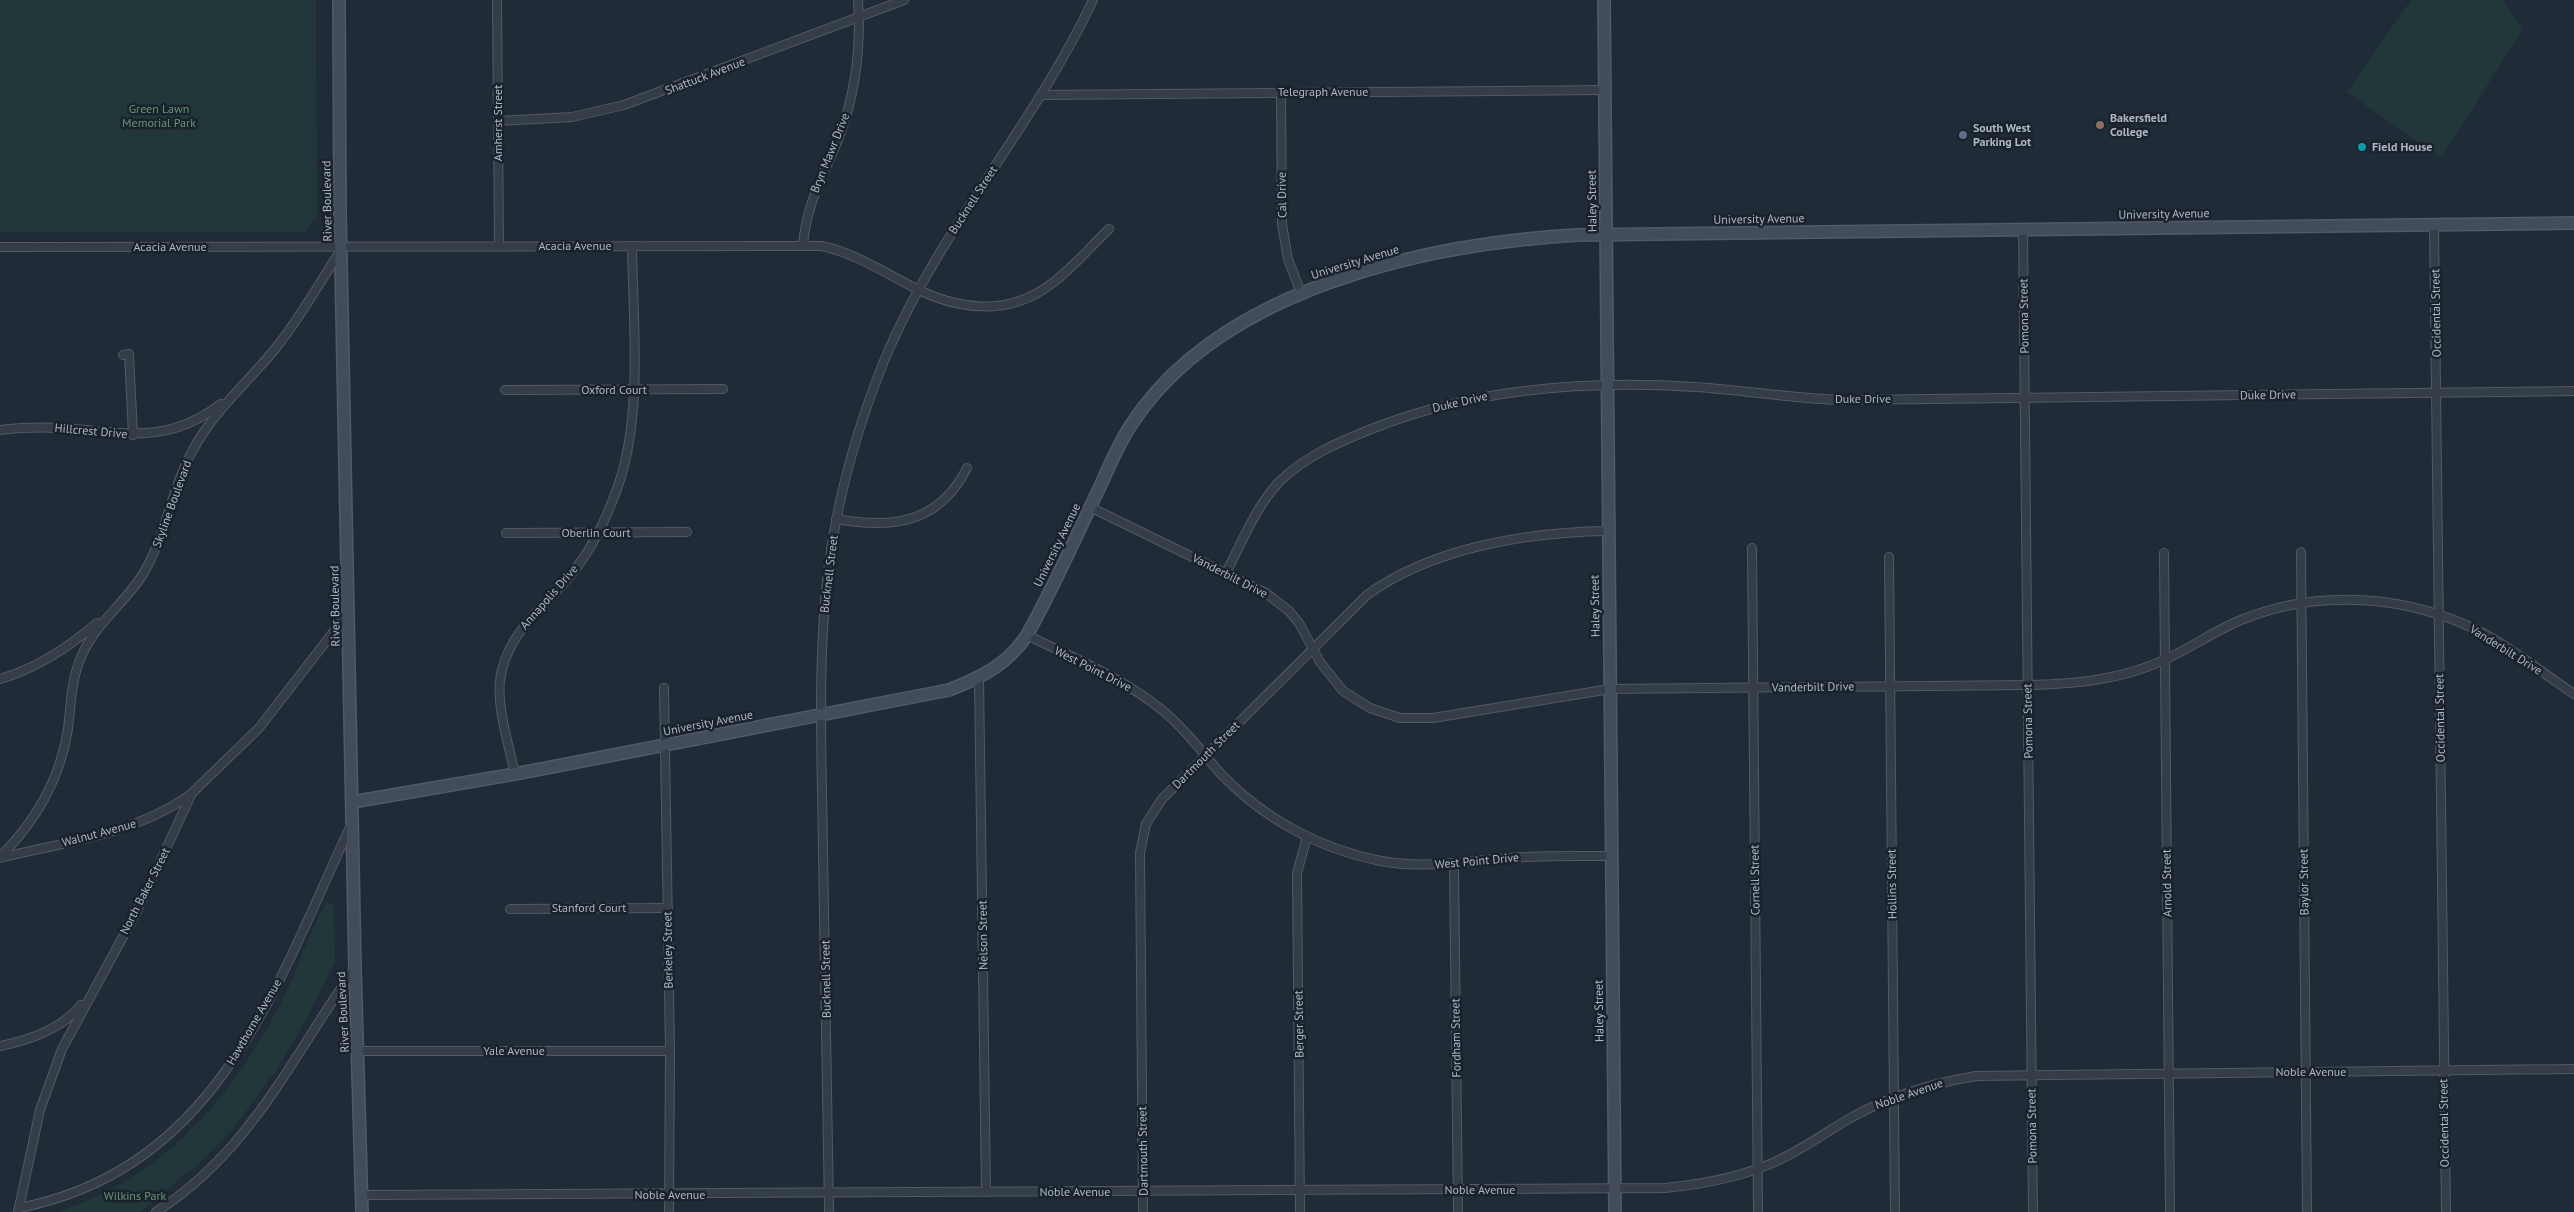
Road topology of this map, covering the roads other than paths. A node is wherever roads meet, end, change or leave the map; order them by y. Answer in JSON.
{"nodes":[{"id":1,"x":339,"y":0,"type":"edge"},
{"id":2,"x":497,"y":0,"type":"edge"},
{"id":3,"x":858,"y":0,"type":"edge"},
{"id":4,"x":904,"y":0,"type":"edge"},
{"id":5,"x":1093,"y":0,"type":"edge"},
{"id":6,"x":1604,"y":0,"type":"edge"},
{"id":7,"x":859,"y":17,"type":"junction"},
{"id":8,"x":1604,"y":90,"type":"junction"},
{"id":9,"x":1280,"y":93,"type":"junction"},
{"id":10,"x":1041,"y":95,"type":"junction"},
{"id":11,"x":498,"y":121,"type":"junction"},
{"id":12,"x":2574,"y":223,"type":"edge"},
{"id":13,"x":2434,"y":225,"type":"junction"},
{"id":14,"x":1109,"y":229,"type":"dead end"},
{"id":15,"x":2023,"y":229,"type":"junction"},
{"id":16,"x":1607,"y":234,"type":"junction"},
{"id":17,"x":804,"y":245,"type":"junction"},
{"id":18,"x":499,"y":246,"type":"junction"},
{"id":19,"x":632,"y":246,"type":"junction"},
{"id":20,"x":342,"y":247,"type":"junction"},
{"id":21,"x":0,"y":248,"type":"edge"},
{"id":22,"x":918,"y":290,"type":"junction"},
{"id":23,"x":1301,"y":293,"type":"junction"},
{"id":24,"x":122,"y":355,"type":"dead end"},
{"id":25,"x":1607,"y":386,"type":"junction"},
{"id":26,"x":633,"y":389,"type":"junction"},
{"id":27,"x":723,"y":389,"type":"dead end"},
{"id":28,"x":505,"y":390,"type":"dead end"},
{"id":29,"x":2574,"y":392,"type":"edge"},
{"id":30,"x":2437,"y":393,"type":"junction"},
{"id":31,"x":232,"y":396,"type":"junction"},
{"id":32,"x":2025,"y":398,"type":"junction"},
{"id":33,"x":0,"y":430,"type":"edge"},
{"id":34,"x":133,"y":435,"type":"junction"},
{"id":35,"x":967,"y":468,"type":"dead end"},
{"id":36,"x":1090,"y":507,"type":"junction"},
{"id":37,"x":836,"y":519,"type":"junction"},
{"id":38,"x":1608,"y":531,"type":"junction"},
{"id":39,"x":687,"y":532,"type":"dead end"},
{"id":40,"x":506,"y":533,"type":"dead end"},
{"id":41,"x":598,"y":533,"type":"junction"},
{"id":42,"x":1752,"y":548,"type":"dead end"},
{"id":43,"x":2301,"y":552,"type":"dead end"},
{"id":44,"x":2164,"y":553,"type":"dead end"},
{"id":45,"x":1889,"y":556,"type":"dead end"},
{"id":46,"x":1226,"y":573,"type":"junction"},
{"id":47,"x":2301,"y":603,"type":"junction"},
{"id":48,"x":112,"y":611,"type":"junction"},
{"id":49,"x":348,"y":613,"type":"junction"},
{"id":50,"x":2439,"y":614,"type":"junction"},
{"id":51,"x":1027,"y":635,"type":"junction"},
{"id":52,"x":1313,"y":648,"type":"junction"},
{"id":53,"x":2165,"y":660,"type":"junction"},
{"id":54,"x":979,"y":678,"type":"junction"},
{"id":55,"x":0,"y":679,"type":"edge"},
{"id":56,"x":2028,"y":685,"type":"junction"},
{"id":57,"x":1890,"y":686,"type":"junction"},
{"id":58,"x":664,"y":688,"type":"dead end"},
{"id":59,"x":1753,"y":688,"type":"junction"},
{"id":60,"x":1610,"y":689,"type":"junction"},
{"id":61,"x":2574,"y":694,"type":"edge"},
{"id":62,"x":821,"y":714,"type":"junction"},
{"id":63,"x":665,"y":745,"type":"junction"},
{"id":64,"x":1206,"y":755,"type":"junction"},
{"id":65,"x":515,"y":774,"type":"junction"},
{"id":66,"x":192,"y":793,"type":"junction"},
{"id":67,"x":352,"y":802,"type":"junction"},
{"id":68,"x":352,"y":823,"type":"junction"},
{"id":69,"x":1307,"y":837,"type":"junction"},
{"id":70,"x":1612,"y":856,"type":"junction"},
{"id":71,"x":0,"y":857,"type":"edge"},
{"id":72,"x":1454,"y":865,"type":"junction"},
{"id":73,"x":668,"y":908,"type":"junction"},
{"id":74,"x":510,"y":909,"type":"dead end"},
{"id":75,"x":355,"y":968,"type":"junction"},
{"id":76,"x":95,"y":987,"type":"junction"},
{"id":77,"x":0,"y":1046,"type":"edge"},
{"id":78,"x":359,"y":1051,"type":"junction"},
{"id":79,"x":670,"y":1051,"type":"junction"},
{"id":80,"x":2574,"y":1069,"type":"edge"},
{"id":81,"x":2443,"y":1070,"type":"junction"},
{"id":82,"x":2306,"y":1072,"type":"junction"},
{"id":83,"x":2168,"y":1073,"type":"junction"},
{"id":84,"x":2031,"y":1074,"type":"junction"},
{"id":85,"x":1894,"y":1097,"type":"junction"},
{"id":86,"x":1758,"y":1169,"type":"junction"},
{"id":87,"x":1614,"y":1189,"type":"junction"},
{"id":88,"x":1458,"y":1190,"type":"junction"},
{"id":89,"x":1143,"y":1191,"type":"junction"},
{"id":90,"x":1300,"y":1191,"type":"junction"},
{"id":91,"x":986,"y":1192,"type":"junction"},
{"id":92,"x":829,"y":1193,"type":"junction"},
{"id":93,"x":362,"y":1195,"type":"junction"},
{"id":94,"x":669,"y":1195,"type":"junction"},
{"id":95,"x":18,"y":1210,"type":"edge"},
{"id":96,"x":156,"y":1212,"type":"edge"},
{"id":97,"x":362,"y":1212,"type":"edge"},
{"id":98,"x":669,"y":1212,"type":"edge"},
{"id":99,"x":829,"y":1212,"type":"edge"},
{"id":100,"x":1144,"y":1212,"type":"edge"},
{"id":101,"x":1300,"y":1212,"type":"edge"},
{"id":102,"x":1458,"y":1212,"type":"edge"},
{"id":103,"x":1615,"y":1212,"type":"edge"},
{"id":104,"x":1758,"y":1212,"type":"edge"},
{"id":105,"x":1895,"y":1212,"type":"edge"},
{"id":106,"x":2033,"y":1212,"type":"edge"},
{"id":107,"x":2170,"y":1212,"type":"edge"},
{"id":108,"x":2307,"y":1212,"type":"edge"},
{"id":109,"x":2446,"y":1212,"type":"edge"}],
"edges":[{"from":1,"to":20,"type":"street","name":"River Boulevard"},
{"from":2,"to":11,"type":"street","name":"Amherst Street"},
{"from":3,"to":7,"type":"street","name":"Bryn Mawr Drive"},
{"from":4,"to":7,"type":"street","name":"Shattuck Avenue"},
{"from":5,"to":10,"type":"street","name":"Bucknell Street"},
{"from":6,"to":8,"type":"street","name":"Haley Street"},
{"from":7,"to":11,"type":"street","name":"Shattuck Avenue"},
{"from":7,"to":17,"type":"street","name":"Bryn Mawr Drive"},
{"from":8,"to":9,"type":"street","name":"Telegraph Avenue"},
{"from":8,"to":16,"type":"street","name":"Haley Street"},
{"from":9,"to":10,"type":"street","name":"Telegraph Avenue"},
{"from":9,"to":23,"type":"street","name":"Cal Drive"},
{"from":10,"to":22,"type":"street","name":"Bucknell Street"},
{"from":11,"to":18,"type":"street","name":"Amherst Street"},
{"from":12,"to":13,"type":"street","name":"University Avenue"},
{"from":13,"to":15,"type":"street","name":"University Avenue"},
{"from":13,"to":30,"type":"street","name":"Occidental Street"},
{"from":14,"to":22,"type":"street","name":"Acacia Avenue"},
{"from":15,"to":16,"type":"street","name":"University Avenue"},
{"from":15,"to":32,"type":"street","name":"Pomona Street"},
{"from":16,"to":23,"type":"street","name":"University Avenue"},
{"from":16,"to":25,"type":"street","name":"Haley Street"},
{"from":17,"to":19,"type":"street","name":"Acacia Avenue"},
{"from":17,"to":22,"type":"street","name":"Acacia Avenue"},
{"from":18,"to":19,"type":"street","name":"Acacia Avenue"},
{"from":18,"to":20,"type":"street","name":"Acacia Avenue"},
{"from":19,"to":26,"type":"street","name":"Annapolis Drive"},
{"from":20,"to":21,"type":"street","name":"Acacia Avenue"},
{"from":20,"to":31,"type":"street","name":"Skyline Boulevard"},
{"from":20,"to":49,"type":"street","name":"River Boulevard"},
{"from":22,"to":37,"type":"street","name":"Bucknell Street"},
{"from":23,"to":36,"type":"street","name":"University Avenue"},
{"from":24,"to":34,"type":"street"},
{"from":25,"to":32,"type":"street","name":"Duke Drive"},
{"from":25,"to":38,"type":"street","name":"Haley Street"},
{"from":25,"to":46,"type":"street","name":"Duke Drive"},
{"from":26,"to":27,"type":"street","name":"Oxford Court"},
{"from":26,"to":28,"type":"street","name":"Oxford Court"},
{"from":26,"to":41,"type":"street","name":"Annapolis Drive"},
{"from":29,"to":30,"type":"street","name":"Duke Drive"},
{"from":30,"to":32,"type":"street","name":"Duke Drive"},
{"from":30,"to":50,"type":"street","name":"Occidental Street"},
{"from":31,"to":34,"type":"street","name":"Hillcrest Drive"},
{"from":31,"to":48,"type":"street","name":"Skyline Boulevard"},
{"from":32,"to":56,"type":"street","name":"Pomona Street"},
{"from":33,"to":34,"type":"street","name":"Hillcrest Drive"},
{"from":35,"to":37,"type":"street"},
{"from":36,"to":46,"type":"street","name":"Vanderbilt Drive"},
{"from":36,"to":51,"type":"street","name":"University Avenue"},
{"from":37,"to":62,"type":"street","name":"Bucknell Street"},
{"from":38,"to":52,"type":"street","name":"Dartmouth Street"},
{"from":38,"to":60,"type":"street","name":"Haley Street"},
{"from":39,"to":41,"type":"street","name":"Oberlin Court"},
{"from":40,"to":41,"type":"street","name":"Oberlin Court"},
{"from":41,"to":65,"type":"street","name":"Annapolis Drive"},
{"from":42,"to":59,"type":"street","name":"Cornell Street"},
{"from":43,"to":47,"type":"street","name":"Baylor Street"},
{"from":44,"to":53,"type":"street","name":"Arnold Street"},
{"from":45,"to":57,"type":"street","name":"Hollins Street"},
{"from":46,"to":52,"type":"street","name":"Vanderbilt Drive"},
{"from":47,"to":50,"type":"street","name":"Vanderbilt Drive"},
{"from":47,"to":53,"type":"street","name":"Vanderbilt Drive"},
{"from":47,"to":82,"type":"street","name":"Baylor Street"},
{"from":48,"to":55,"type":"street"},
{"from":48,"to":71,"type":"street","name":"Skyline Boulevard"},
{"from":49,"to":66,"type":"street","name":"North Baker Street"},
{"from":49,"to":67,"type":"street","name":"River Boulevard"},
{"from":50,"to":61,"type":"street","name":"Vanderbilt Drive"},
{"from":50,"to":81,"type":"street","name":"Occidental Street"},
{"from":51,"to":54,"type":"street","name":"University Avenue"},
{"from":51,"to":64,"type":"street","name":"West Point Drive"},
{"from":52,"to":60,"type":"street","name":"Vanderbilt Drive"},
{"from":52,"to":64,"type":"street","name":"Dartmouth Street"},
{"from":53,"to":56,"type":"street","name":"Vanderbilt Drive"},
{"from":53,"to":83,"type":"street","name":"Arnold Street"},
{"from":54,"to":62,"type":"street","name":"University Avenue"},
{"from":54,"to":91,"type":"street","name":"Nelson Street"},
{"from":56,"to":57,"type":"street","name":"Vanderbilt Drive"},
{"from":56,"to":84,"type":"street","name":"Pomona Street"},
{"from":57,"to":59,"type":"street","name":"Vanderbilt Drive"},
{"from":57,"to":85,"type":"street","name":"Hollins Street"},
{"from":58,"to":63,"type":"street","name":"Berkeley Street"},
{"from":59,"to":60,"type":"street","name":"Vanderbilt Drive"},
{"from":59,"to":86,"type":"street","name":"Cornell Street"},
{"from":60,"to":70,"type":"street","name":"Haley Street"},
{"from":62,"to":63,"type":"street","name":"University Avenue"},
{"from":62,"to":92,"type":"street","name":"Bucknell Street"},
{"from":63,"to":65,"type":"street","name":"University Avenue"},
{"from":63,"to":73,"type":"street","name":"Berkeley Street"},
{"from":64,"to":69,"type":"street","name":"West Point Drive"},
{"from":64,"to":89,"type":"street","name":"Dartmouth Street"},
{"from":65,"to":67,"type":"street","name":"University Avenue"},
{"from":66,"to":71,"type":"street","name":"Walnut Avenue"},
{"from":66,"to":76,"type":"street","name":"North Baker Street"},
{"from":67,"to":68,"type":"street","name":"River Boulevard"},
{"from":68,"to":75,"type":"street","name":"River Boulevard"},
{"from":68,"to":95,"type":"street","name":"Hawthorne Avenue"},
{"from":69,"to":72,"type":"street","name":"West Point Drive"},
{"from":69,"to":90,"type":"street","name":"Berger Street"},
{"from":70,"to":72,"type":"street","name":"West Point Drive"},
{"from":70,"to":87,"type":"street","name":"Haley Street"},
{"from":72,"to":88,"type":"street","name":"Fordham Street"},
{"from":73,"to":74,"type":"street","name":"Stanford Court"},
{"from":73,"to":79,"type":"street","name":"Berkeley Street"},
{"from":75,"to":78,"type":"street","name":"River Boulevard"},
{"from":75,"to":96,"type":"street"},
{"from":76,"to":77,"type":"street"},
{"from":76,"to":95,"type":"street","name":"North Baker Street"},
{"from":78,"to":79,"type":"street","name":"Yale Avenue"},
{"from":78,"to":93,"type":"street","name":"River Boulevard"},
{"from":79,"to":94,"type":"street","name":"Berkeley Street"},
{"from":80,"to":81,"type":"street","name":"Noble Avenue"},
{"from":81,"to":82,"type":"street","name":"Noble Avenue"},
{"from":81,"to":109,"type":"street","name":"Occidental Street"},
{"from":82,"to":83,"type":"street","name":"Noble Avenue"},
{"from":82,"to":108,"type":"street","name":"Baylor Street"},
{"from":83,"to":84,"type":"street","name":"Noble Avenue"},
{"from":83,"to":107,"type":"street","name":"Arnold Street"},
{"from":84,"to":85,"type":"street","name":"Noble Avenue"},
{"from":84,"to":106,"type":"street","name":"Pomona Street"},
{"from":85,"to":86,"type":"street","name":"Noble Avenue"},
{"from":85,"to":105,"type":"street","name":"Hollins Street"},
{"from":86,"to":87,"type":"street","name":"Noble Avenue"},
{"from":86,"to":104,"type":"street","name":"Cornell Street"},
{"from":87,"to":88,"type":"street","name":"Noble Avenue"},
{"from":87,"to":103,"type":"street","name":"Haley Street"},
{"from":88,"to":90,"type":"street","name":"Noble Avenue"},
{"from":88,"to":102,"type":"street","name":"Fordham Street"},
{"from":89,"to":90,"type":"street","name":"Noble Avenue"},
{"from":89,"to":91,"type":"street","name":"Noble Avenue"},
{"from":89,"to":100,"type":"street","name":"Dartmouth Street"},
{"from":90,"to":101,"type":"street","name":"Berger Street"},
{"from":91,"to":92,"type":"street","name":"Noble Avenue"},
{"from":92,"to":94,"type":"street","name":"Noble Avenue"},
{"from":92,"to":99,"type":"street","name":"Bucknell Street"},
{"from":93,"to":94,"type":"street","name":"Noble Avenue"},
{"from":93,"to":97,"type":"street","name":"River Boulevard"},
{"from":94,"to":98,"type":"street","name":"Berkeley Street"}]}
